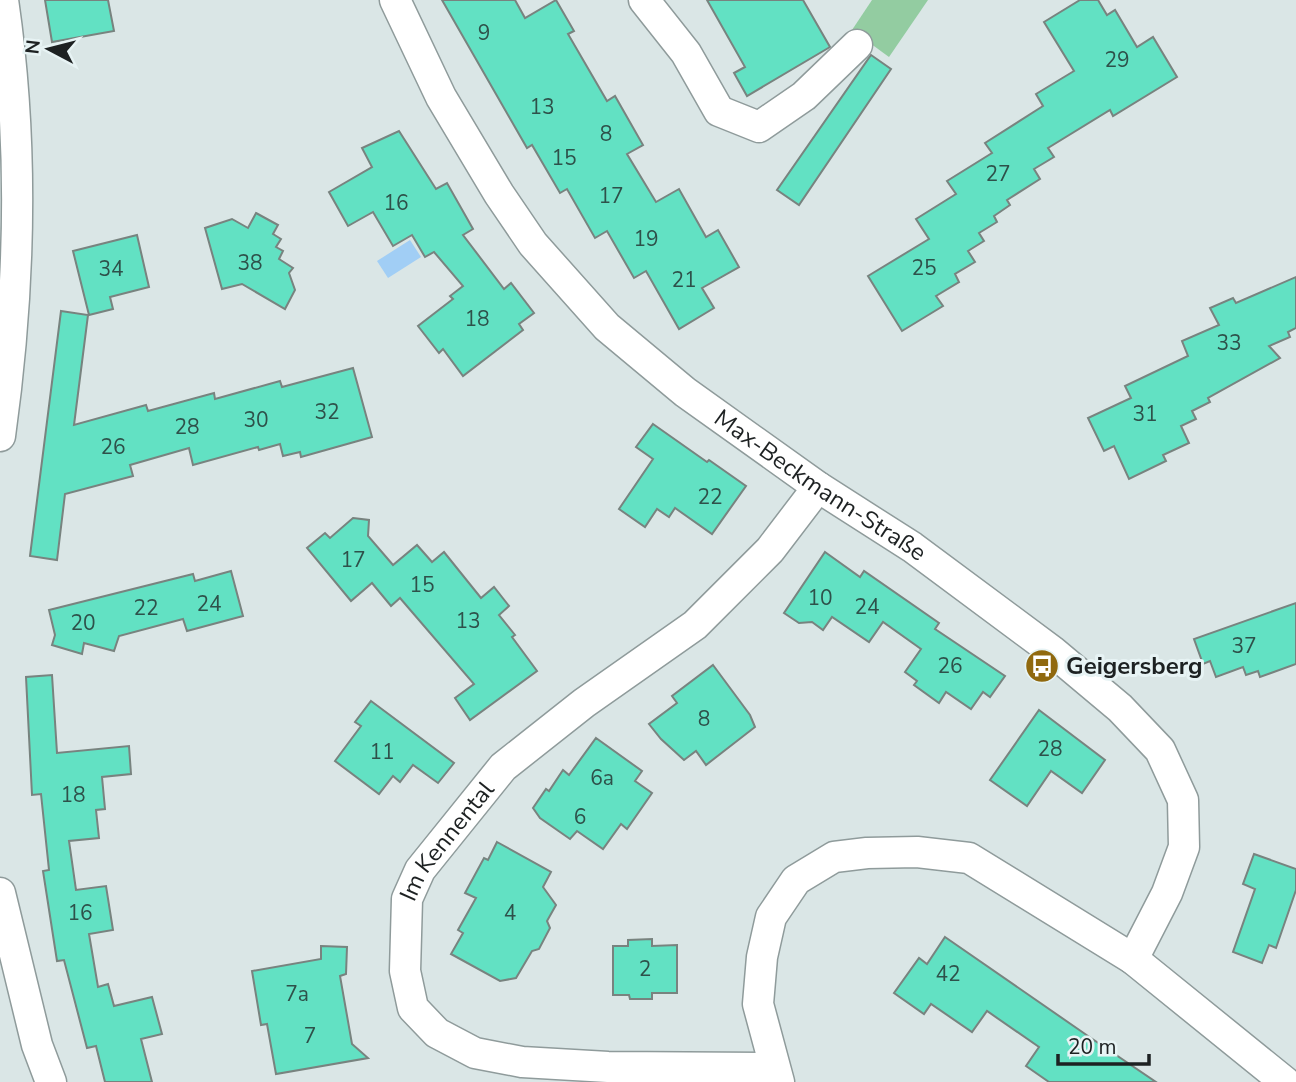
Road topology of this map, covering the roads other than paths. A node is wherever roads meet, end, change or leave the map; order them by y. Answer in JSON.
{"nodes":[{"id":1,"x":3,"y":0,"type":"edge"},
{"id":2,"x":395,"y":0,"type":"edge"},
{"id":3,"x":644,"y":0,"type":"edge"},
{"id":4,"x":857,"y":45,"type":"dead end"},
{"id":5,"x":7,"y":91,"type":"edge"},
{"id":6,"x":0,"y":436,"type":"edge"},
{"id":7,"x":818,"y":487,"type":"junction"},
{"id":8,"x":0,"y":896,"type":"edge"},
{"id":9,"x":1133,"y":959,"type":"junction"},
{"id":10,"x":776,"y":1075,"type":"edge"},
{"id":11,"x":51,"y":1082,"type":"edge"},
{"id":12,"x":1285,"y":1082,"type":"edge"}],
"edges":[{"from":1,"to":5,"type":"street"},
{"from":2,"to":7,"type":"street","name":"Max-Beckmann-Straße"},
{"from":3,"to":4,"type":"street"},
{"from":5,"to":6,"type":"street"},
{"from":7,"to":9,"type":"street","name":"Max-Beckmann-Straße"},
{"from":7,"to":10,"type":"street","name":"Im Kennental"},
{"from":8,"to":11,"type":"street"},
{"from":9,"to":10,"type":"street"},
{"from":9,"to":12,"type":"street"}]}
